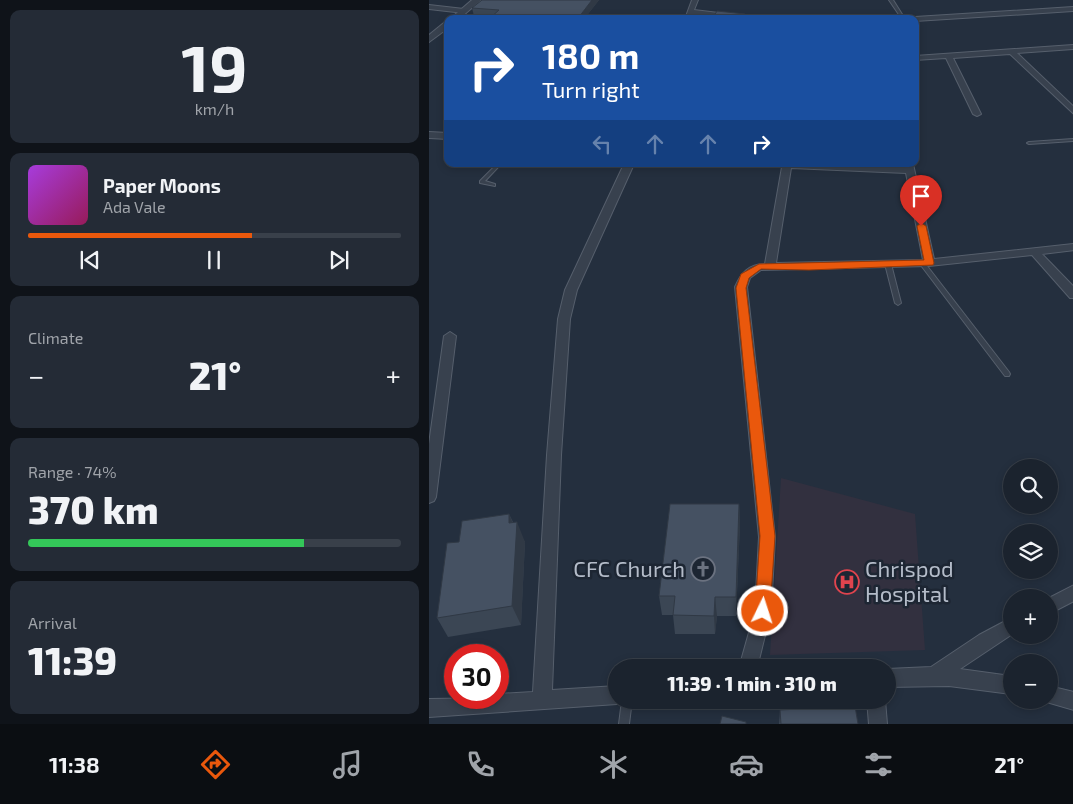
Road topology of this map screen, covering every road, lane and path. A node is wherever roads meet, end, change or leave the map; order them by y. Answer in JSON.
{"nodes":[{"id":1,"x":477,"y":0,"type":"edge"},
{"id":2,"x":695,"y":0,"type":"edge"},
{"id":3,"x":891,"y":0,"type":"edge"},
{"id":4,"x":1061,"y":0,"type":"edge"},
{"id":5,"x":429,"y":7,"type":"edge"},
{"id":6,"x":1073,"y":9,"type":"edge"},
{"id":7,"x":464,"y":11,"type":"junction"},
{"id":8,"x":692,"y":12,"type":"junction"},
{"id":9,"x":459,"y":15,"type":"edge"},
{"id":10,"x":690,"y":15,"type":"edge"},
{"id":11,"x":723,"y":15,"type":"edge"},
{"id":12,"x":901,"y":15,"type":"edge"},
{"id":13,"x":919,"y":19,"type":"edge"},
{"id":14,"x":444,"y":27,"type":"edge"},
{"id":15,"x":430,"y":36,"type":"edge"},
{"id":16,"x":1073,"y":46,"type":"edge"},
{"id":17,"x":1011,"y":51,"type":"junction"},
{"id":18,"x":948,"y":55,"type":"junction"},
{"id":19,"x":919,"y":58,"type":"edge"},
{"id":20,"x":1073,"y":112,"type":"edge"},
{"id":21,"x":977,"y":114,"type":"dead end"},
{"id":22,"x":429,"y":135,"type":"edge"},
{"id":23,"x":444,"y":136,"type":"edge"},
{"id":24,"x":1073,"y":140,"type":"edge"},
{"id":25,"x":1029,"y":143,"type":"dead end"},
{"id":26,"x":496,"y":167,"type":"edge"},
{"id":27,"x":628,"y":167,"type":"edge"},
{"id":28,"x":787,"y":167,"type":"edge"},
{"id":29,"x":910,"y":167,"type":"edge"},
{"id":30,"x":493,"y":185,"type":"dead end"},
{"id":31,"x":1073,"y":247,"type":"edge"},
{"id":32,"x":1035,"y":252,"type":"junction"},
{"id":33,"x":925,"y":263,"type":"junction"},
{"id":34,"x":888,"y":264,"type":"junction"},
{"id":35,"x":770,"y":266,"type":"junction"},
{"id":36,"x":1073,"y":295,"type":"edge"},
{"id":37,"x":899,"y":302,"type":"dead end"},
{"id":38,"x":450,"y":336,"type":"dead end"},
{"id":39,"x":1007,"y":374,"type":"dead end"},
{"id":40,"x":429,"y":497,"type":"edge"},
{"id":41,"x":1073,"y":592,"type":"edge"},
{"id":42,"x":1058,"y":601,"type":"edge"},
{"id":43,"x":1003,"y":631,"type":"edge"},
{"id":44,"x":750,"y":659,"type":"edge"},
{"id":45,"x":896,"y":677,"type":"edge"},
{"id":46,"x":933,"y":677,"type":"junction"},
{"id":47,"x":1003,"y":683,"type":"edge"},
{"id":48,"x":608,"y":696,"type":"edge"},
{"id":49,"x":1058,"y":697,"type":"edge"},
{"id":50,"x":542,"y":700,"type":"junction"},
{"id":51,"x":1073,"y":701,"type":"edge"},
{"id":52,"x":429,"y":708,"type":"edge"},
{"id":53,"x":626,"y":709,"type":"edge"},
{"id":54,"x":877,"y":709,"type":"edge"},
{"id":55,"x":624,"y":724,"type":"edge"},
{"id":56,"x":878,"y":724,"type":"edge"}],
"edges":[{"from":1,"to":7,"type":"street"},
{"from":2,"to":8,"type":"street"},
{"from":3,"to":12,"type":"lane"},
{"from":4,"to":6,"type":"street"},
{"from":5,"to":7,"type":"street"},
{"from":6,"to":13,"type":"street"},
{"from":7,"to":9,"type":"street"},
{"from":8,"to":10,"type":"street"},
{"from":8,"to":11,"type":"street"},
{"from":14,"to":15,"type":"street"},
{"from":16,"to":17,"type":"street"},
{"from":17,"to":18,"type":"street"},
{"from":17,"to":20,"type":"street"},
{"from":18,"to":19,"type":"street"},
{"from":18,"to":21,"type":"street"},
{"from":22,"to":23,"type":"street"},
{"from":24,"to":25,"type":"lane"},
{"from":26,"to":30,"type":"lane"},
{"from":27,"to":50,"type":"street"},
{"from":28,"to":35,"type":"street"},
{"from":29,"to":33,"type":"street"},
{"from":31,"to":32,"type":"street"},
{"from":32,"to":33,"type":"street"},
{"from":32,"to":36,"type":"street"},
{"from":33,"to":34,"type":"street"},
{"from":33,"to":39,"type":"lane"},
{"from":34,"to":35,"type":"street"},
{"from":34,"to":37,"type":"lane"},
{"from":35,"to":44,"type":"street"},
{"from":38,"to":40,"type":"street"},
{"from":41,"to":42,"type":"street"},
{"from":43,"to":46,"type":"street"},
{"from":45,"to":46,"type":"street"},
{"from":46,"to":47,"type":"street"},
{"from":48,"to":50,"type":"street"},
{"from":49,"to":51,"type":"street"},
{"from":50,"to":52,"type":"street"},
{"from":53,"to":55,"type":"lane"},
{"from":54,"to":56,"type":"street"}]}
